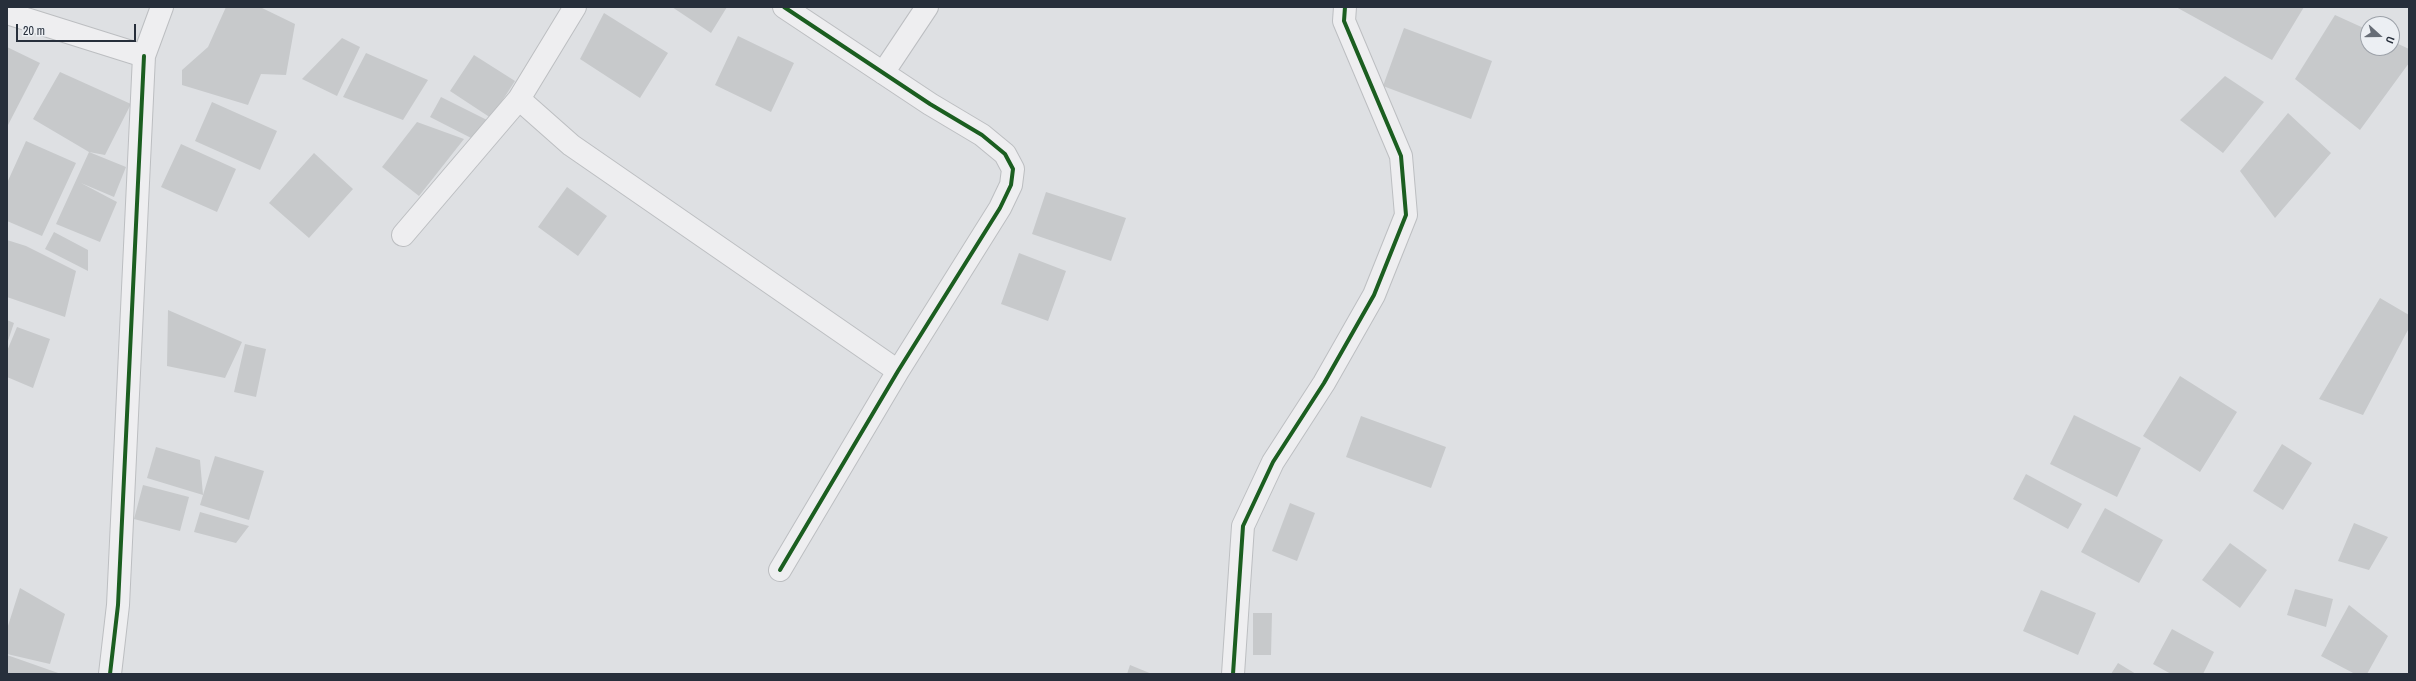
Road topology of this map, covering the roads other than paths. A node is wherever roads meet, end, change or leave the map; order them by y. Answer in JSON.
{"nodes":[{"id":1,"x":162,"y":7,"type":"edge"},
{"id":2,"x":576,"y":7,"type":"edge"},
{"id":3,"x":784,"y":7,"type":"edge"},
{"id":4,"x":927,"y":7,"type":"edge"},
{"id":5,"x":1345,"y":7,"type":"edge"},
{"id":6,"x":7,"y":13,"type":"edge"},
{"id":7,"x":144,"y":56,"type":"junction"},
{"id":8,"x":883,"y":73,"type":"junction"},
{"id":9,"x":519,"y":99,"type":"junction"},
{"id":10,"x":403,"y":235,"type":"dead end"},
{"id":11,"x":898,"y":371,"type":"junction"},
{"id":12,"x":780,"y":570,"type":"dead end"},
{"id":13,"x":110,"y":674,"type":"edge"},
{"id":14,"x":1233,"y":674,"type":"edge"}],
"edges":[{"from":1,"to":7,"type":"street"},
{"from":2,"to":9,"type":"street"},
{"from":3,"to":8,"type":"street"},
{"from":4,"to":8,"type":"street"},
{"from":5,"to":14,"type":"street"},
{"from":6,"to":7,"type":"street"},
{"from":7,"to":13,"type":"street"},
{"from":8,"to":11,"type":"street"},
{"from":9,"to":10,"type":"street"},
{"from":9,"to":11,"type":"street"},
{"from":11,"to":12,"type":"street"}]}
